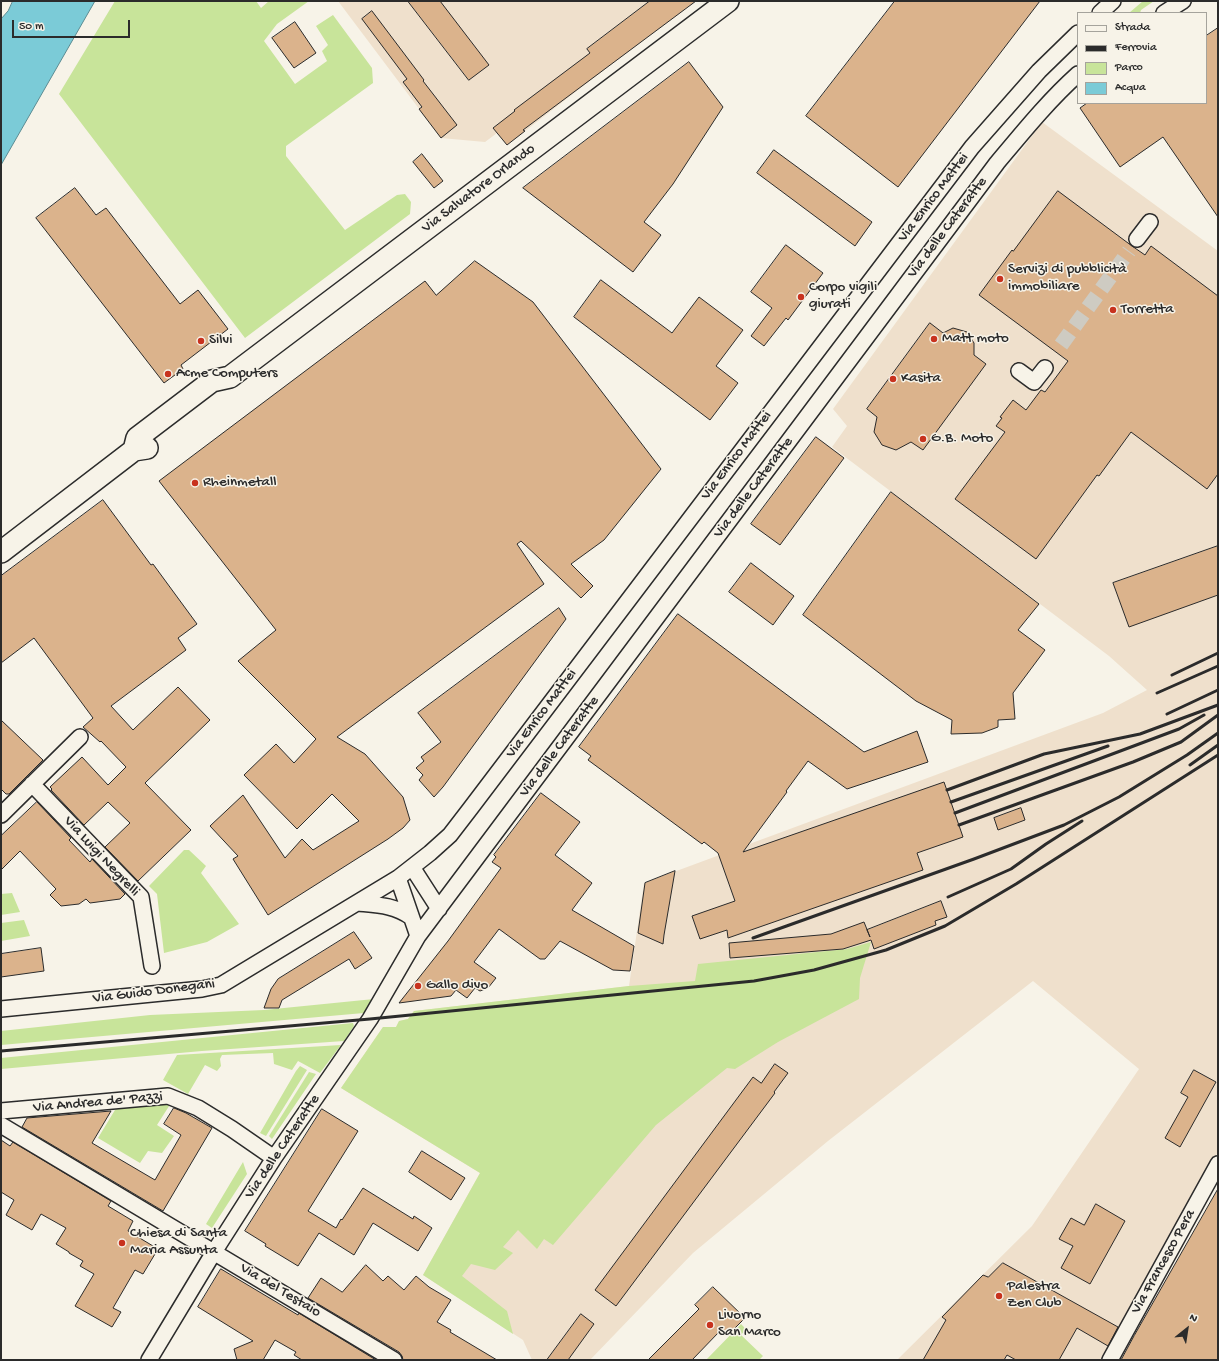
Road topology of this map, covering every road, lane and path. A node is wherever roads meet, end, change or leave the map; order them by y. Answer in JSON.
{"nodes":[{"id":1,"x":728,"y":1,"type":"edge"},
{"id":2,"x":1113,"y":1,"type":"edge"},
{"id":3,"x":1183,"y":1,"type":"edge"},
{"id":4,"x":1101,"y":12,"type":"edge"},
{"id":5,"x":1166,"y":12,"type":"edge"},
{"id":6,"x":1077,"y":34,"type":"edge"},
{"id":7,"x":1077,"y":75,"type":"edge"},
{"id":8,"x":1150,"y":222,"type":"dead end"},
{"id":9,"x":1137,"y":239,"type":"tunnel mouth"},
{"id":10,"x":1045,"y":368,"type":"dead end"},
{"id":11,"x":1019,"y":371,"type":"dead end"},
{"id":12,"x":2,"y":551,"type":"edge"},
{"id":13,"x":80,"y":736,"type":"dead end"},
{"id":14,"x":32,"y":784,"type":"junction"},
{"id":15,"x":1,"y":815,"type":"edge"},
{"id":16,"x":412,"y":867,"type":"junction"},
{"id":17,"x":398,"y":878,"type":"junction"},
{"id":18,"x":357,"y":903,"type":"junction"},
{"id":19,"x":439,"y":909,"type":"junction"},
{"id":20,"x":411,"y":917,"type":"junction"},
{"id":21,"x":418,"y":936,"type":"junction"},
{"id":22,"x":152,"y":966,"type":"dead end"},
{"id":23,"x":1,"y":1009,"type":"edge"},
{"id":24,"x":1,"y":1111,"type":"edge"},
{"id":25,"x":1,"y":1125,"type":"edge"},
{"id":26,"x":274,"y":1158,"type":"junction"},
{"id":27,"x":1216,"y":1174,"type":"edge"},
{"id":28,"x":214,"y":1252,"type":"junction"},
{"id":29,"x":149,"y":1360,"type":"edge"},
{"id":30,"x":394,"y":1360,"type":"edge"},
{"id":31,"x":1110,"y":1360,"type":"edge"}],
"edges":[{"from":1,"to":12,"type":"main road","name":"Via Salvatore Orlando"},
{"from":2,"to":4,"type":"street"},
{"from":3,"to":5,"type":"street"},
{"from":6,"to":16,"type":"street","name":"Via Enrico Mattei"},
{"from":7,"to":19,"type":"street","name":"Via delle Cateratte"},
{"from":8,"to":9,"type":"street"},
{"from":10,"to":11,"type":"street"},
{"from":13,"to":14,"type":"street"},
{"from":14,"to":15,"type":"street"},
{"from":14,"to":22,"type":"street","name":"Via Luigi Negrelli"},
{"from":16,"to":17,"type":"street","name":"Via Enrico Mattei"},
{"from":16,"to":19,"type":"street"},
{"from":17,"to":18,"type":"street","name":"Via Guido Donegani"},
{"from":17,"to":20,"type":"street"},
{"from":18,"to":20,"type":"street"},
{"from":18,"to":23,"type":"street","name":"Via Guido Donegani"},
{"from":19,"to":21,"type":"street","name":"Via delle Cateratte"},
{"from":20,"to":21,"type":"street"},
{"from":21,"to":26,"type":"street","name":"Via delle Cateratte"},
{"from":24,"to":26,"type":"street","name":"Via Andrea de' Pazzi"},
{"from":25,"to":28,"type":"street","name":"Via del Testaio"},
{"from":26,"to":28,"type":"street","name":"Via delle Cateratte"},
{"from":27,"to":31,"type":"street","name":"Via Francesco Pera"},
{"from":28,"to":29,"type":"street","name":"Via delle Cateratte"},
{"from":28,"to":30,"type":"street","name":"Via del Testaio"}]}
